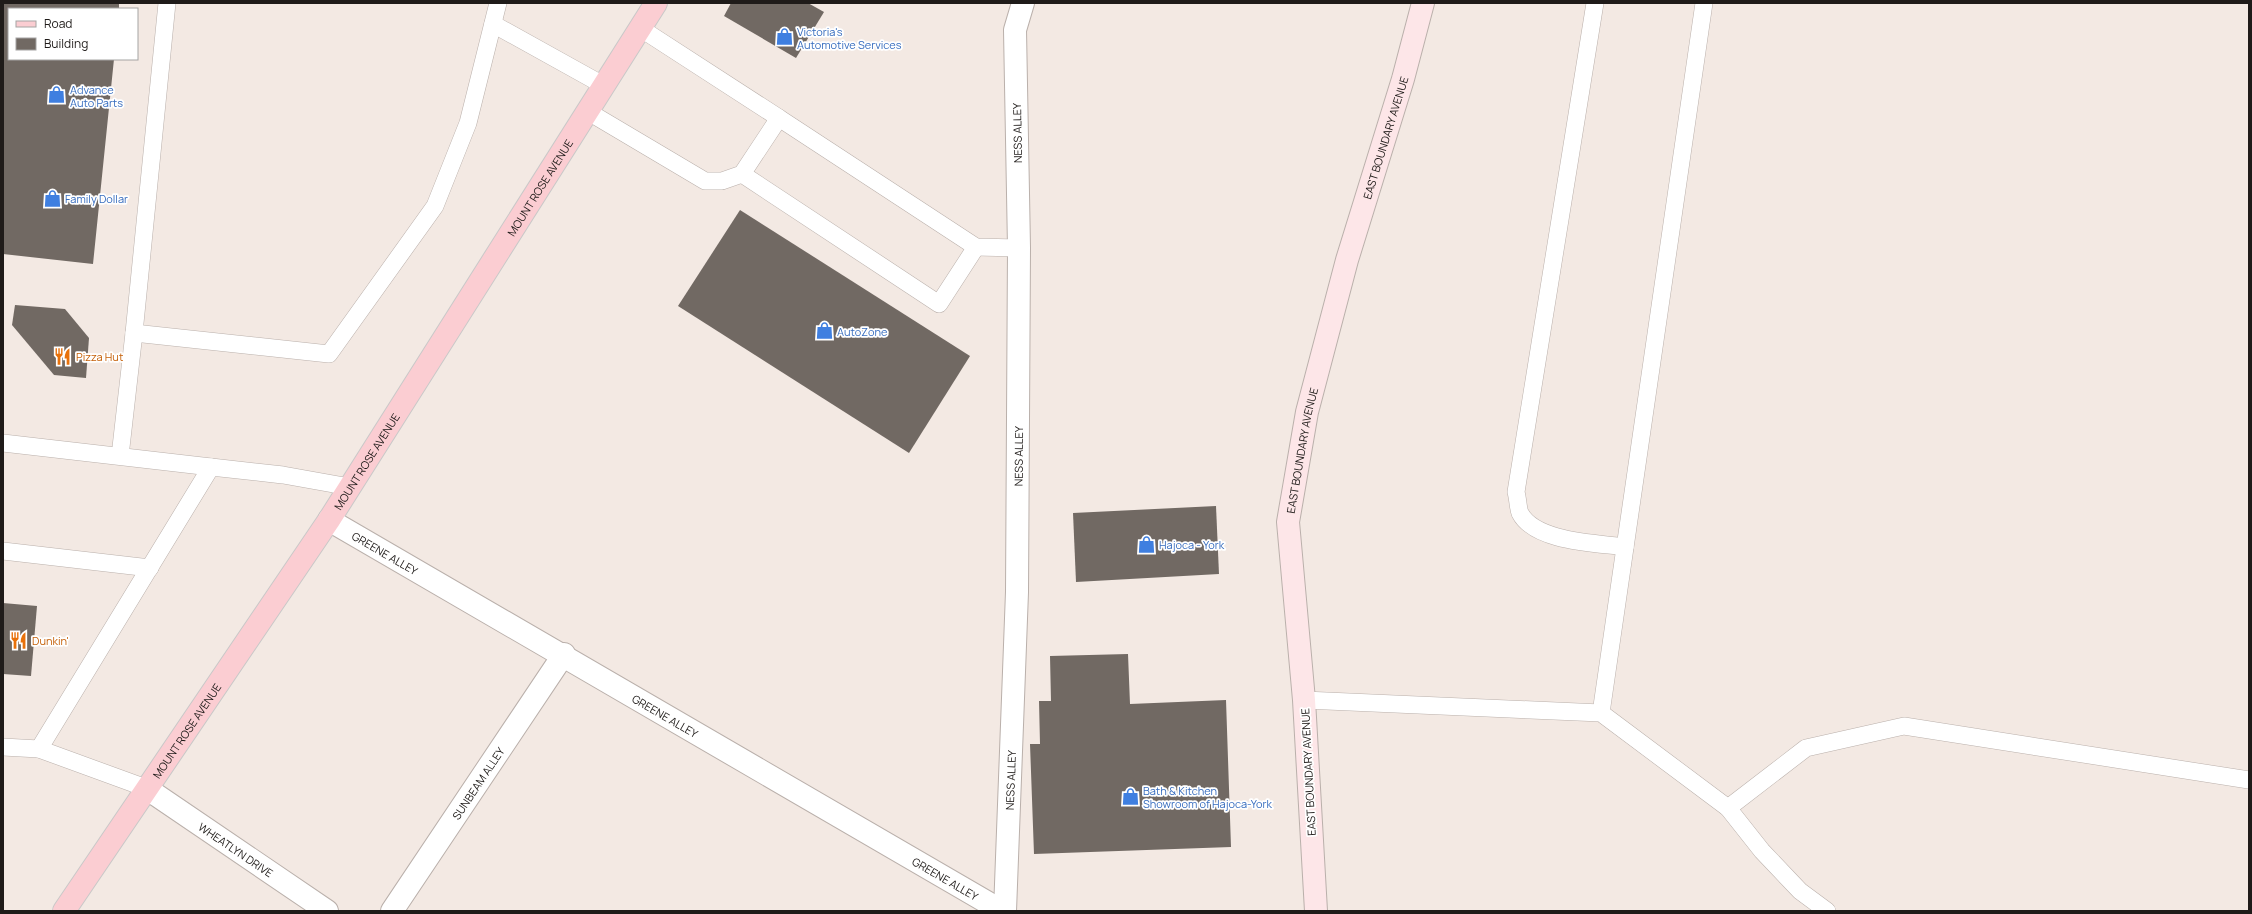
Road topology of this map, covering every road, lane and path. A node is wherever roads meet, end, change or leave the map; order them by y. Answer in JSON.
{"nodes":[{"id":1,"x":167,"y":3,"type":"edge"},
{"id":2,"x":498,"y":3,"type":"edge"},
{"id":3,"x":656,"y":3,"type":"edge"},
{"id":4,"x":1023,"y":3,"type":"edge"},
{"id":5,"x":1423,"y":3,"type":"edge"},
{"id":6,"x":1594,"y":3,"type":"edge"},
{"id":7,"x":1704,"y":3,"type":"edge"},
{"id":8,"x":493,"y":24,"type":"junction"},
{"id":9,"x":640,"y":28,"type":"junction"},
{"id":10,"x":603,"y":86,"type":"junction"},
{"id":11,"x":587,"y":111,"type":"junction"},
{"id":12,"x":779,"y":118,"type":"junction"},
{"id":13,"x":742,"y":174,"type":"junction"},
{"id":14,"x":976,"y":247,"type":"junction"},
{"id":15,"x":1019,"y":248,"type":"junction"},
{"id":16,"x":134,"y":333,"type":"junction"},
{"id":17,"x":3,"y":443,"type":"edge"},
{"id":18,"x":120,"y":456,"type":"junction"},
{"id":19,"x":211,"y":467,"type":"junction"},
{"id":20,"x":350,"y":487,"type":"junction"},
{"id":21,"x":330,"y":520,"type":"junction"},
{"id":22,"x":1625,"y":547,"type":"junction"},
{"id":23,"x":3,"y":551,"type":"edge"},
{"id":24,"x":150,"y":568,"type":"junction"},
{"id":25,"x":564,"y":654,"type":"junction"},
{"id":26,"x":1304,"y":700,"type":"junction"},
{"id":27,"x":1601,"y":713,"type":"junction"},
{"id":28,"x":3,"y":747,"type":"edge"},
{"id":29,"x":39,"y":749,"type":"junction"},
{"id":30,"x":2249,"y":780,"type":"edge"},
{"id":31,"x":146,"y":788,"type":"junction"},
{"id":32,"x":1728,"y":808,"type":"junction"},
{"id":33,"x":64,"y":911,"type":"edge"},
{"id":34,"x":327,"y":911,"type":"edge"},
{"id":35,"x":392,"y":911,"type":"edge"},
{"id":36,"x":1003,"y":911,"type":"edge"},
{"id":37,"x":1316,"y":911,"type":"edge"},
{"id":38,"x":1827,"y":911,"type":"edge"}],
"edges":[{"from":1,"to":16,"type":"lane"},
{"from":2,"to":8,"type":"lane"},
{"from":3,"to":9,"type":"main road","name":"MOUNT ROSE AVENUE"},
{"from":4,"to":15,"type":"street","name":"NESS ALLEY"},
{"from":5,"to":26,"type":"street","name":"EAST BOUNDARY AVENUE"},
{"from":6,"to":22,"type":"lane"},
{"from":7,"to":22,"type":"lane"},
{"from":8,"to":10,"type":"lane"},
{"from":8,"to":16,"type":"lane"},
{"from":9,"to":10,"type":"main road","name":"MOUNT ROSE AVENUE"},
{"from":9,"to":12,"type":"lane"},
{"from":10,"to":11,"type":"main road","name":"MOUNT ROSE AVENUE"},
{"from":11,"to":13,"type":"lane"},
{"from":11,"to":20,"type":"main road","name":"MOUNT ROSE AVENUE"},
{"from":12,"to":13,"type":"lane"},
{"from":12,"to":14,"type":"lane"},
{"from":13,"to":14,"type":"lane"},
{"from":14,"to":15,"type":"lane"},
{"from":15,"to":36,"type":"street","name":"NESS ALLEY"},
{"from":16,"to":18,"type":"lane"},
{"from":17,"to":18,"type":"lane"},
{"from":18,"to":19,"type":"lane"},
{"from":19,"to":20,"type":"lane"},
{"from":19,"to":24,"type":"lane"},
{"from":20,"to":21,"type":"main road","name":"MOUNT ROSE AVENUE"},
{"from":21,"to":25,"type":"street","name":"GREENE ALLEY"},
{"from":21,"to":31,"type":"main road","name":"MOUNT ROSE AVENUE"},
{"from":22,"to":27,"type":"lane"},
{"from":23,"to":24,"type":"lane"},
{"from":24,"to":29,"type":"lane"},
{"from":25,"to":35,"type":"street","name":"SUNBEAM ALLEY"},
{"from":25,"to":36,"type":"street","name":"GREENE ALLEY"},
{"from":26,"to":27,"type":"lane"},
{"from":26,"to":37,"type":"street","name":"EAST BOUNDARY AVENUE"},
{"from":27,"to":32,"type":"lane"},
{"from":28,"to":29,"type":"lane"},
{"from":29,"to":31,"type":"lane"},
{"from":30,"to":32,"type":"lane"},
{"from":31,"to":33,"type":"main road","name":"MOUNT ROSE AVENUE"},
{"from":31,"to":34,"type":"street","name":"WHEATLYN DRIVE"},
{"from":32,"to":38,"type":"lane"}]}
